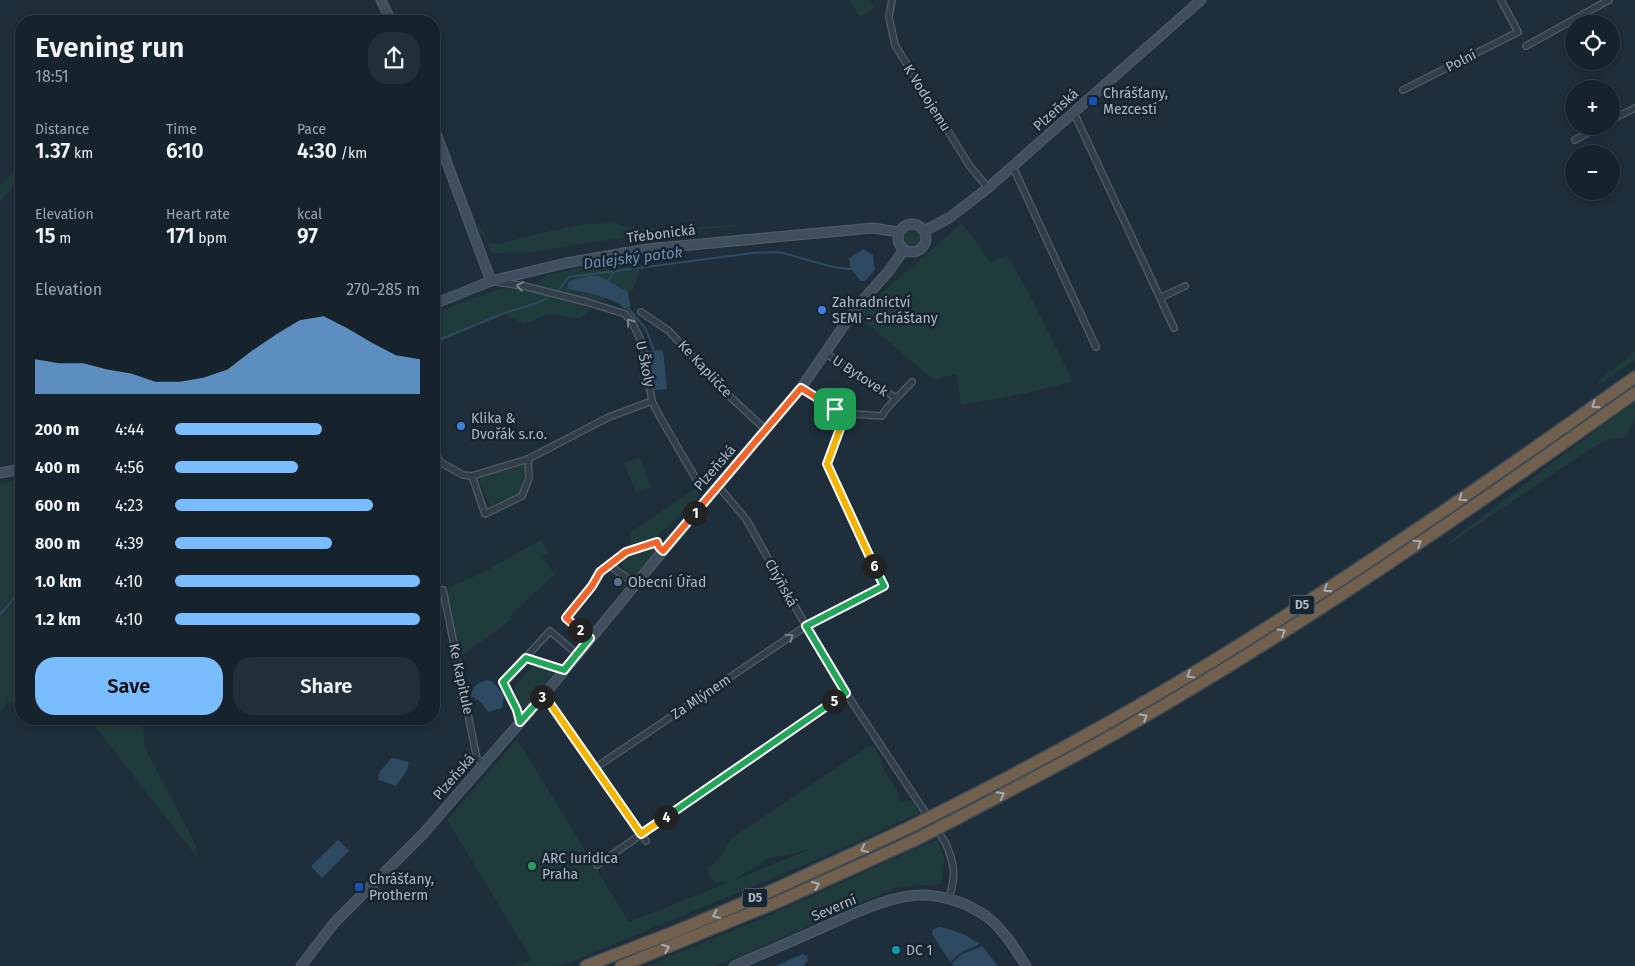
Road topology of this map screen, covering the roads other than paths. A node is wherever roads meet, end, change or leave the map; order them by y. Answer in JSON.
{"nodes":[{"id":1,"x":381,"y":0,"type":"edge"},
{"id":2,"x":892,"y":0,"type":"edge"},
{"id":3,"x":1201,"y":0,"type":"edge"},
{"id":4,"x":1501,"y":0,"type":"edge"},
{"id":5,"x":1608,"y":0,"type":"edge"},
{"id":6,"x":389,"y":15,"type":"edge"},
{"id":7,"x":1526,"y":46,"type":"dead end"},
{"id":8,"x":1403,"y":90,"type":"dead end"},
{"id":9,"x":1635,"y":108,"type":"edge"},
{"id":10,"x":1074,"y":113,"type":"junction"},
{"id":11,"x":1620,"y":116,"type":"edge"},
{"id":12,"x":1584,"y":135,"type":"edge"},
{"id":13,"x":1575,"y":140,"type":"dead end"},
{"id":14,"x":440,"y":144,"type":"edge"},
{"id":15,"x":1013,"y":167,"type":"junction"},
{"id":16,"x":988,"y":188,"type":"junction"},
{"id":17,"x":924,"y":231,"type":"junction"},
{"id":18,"x":898,"y":232,"type":"junction"},
{"id":19,"x":904,"y":250,"type":"junction"},
{"id":20,"x":491,"y":281,"type":"junction"},
{"id":21,"x":1185,"y":286,"type":"dead end"},
{"id":22,"x":1160,"y":298,"type":"junction"},
{"id":23,"x":440,"y":302,"type":"edge"},
{"id":24,"x":641,"y":312,"type":"dead end"},
{"id":25,"x":1174,"y":328,"type":"dead end"},
{"id":26,"x":1096,"y":347,"type":"dead end"},
{"id":27,"x":825,"y":353,"type":"junction"},
{"id":28,"x":1635,"y":377,"type":"edge"},
{"id":29,"x":912,"y":382,"type":"dead end"},
{"id":30,"x":801,"y":388,"type":"junction"},
{"id":31,"x":1635,"y":393,"type":"edge"},
{"id":32,"x":896,"y":398,"type":"junction"},
{"id":33,"x":652,"y":401,"type":"junction"},
{"id":34,"x":835,"y":409,"type":"junction"},
{"id":35,"x":766,"y":430,"type":"junction"},
{"id":36,"x":528,"y":459,"type":"junction"},
{"id":37,"x":440,"y":460,"type":"edge"},
{"id":38,"x":15,"y":470,"type":"edge"},
{"id":39,"x":0,"y":473,"type":"edge"},
{"id":40,"x":472,"y":476,"type":"junction"},
{"id":41,"x":699,"y":484,"type":"dead end"},
{"id":42,"x":718,"y":486,"type":"junction"},
{"id":43,"x":663,"y":551,"type":"junction"},
{"id":44,"x":609,"y":565,"type":"junction"},
{"id":45,"x":635,"y":584,"type":"junction"},
{"id":46,"x":442,"y":590,"type":"dead end"},
{"id":47,"x":806,"y":626,"type":"junction"},
{"id":48,"x":590,"y":638,"type":"junction"},
{"id":49,"x":577,"y":654,"type":"junction"},
{"id":50,"x":526,"y":658,"type":"junction"},
{"id":51,"x":564,"y":670,"type":"junction"},
{"id":52,"x":846,"y":693,"type":"junction"},
{"id":53,"x":544,"y":695,"type":"junction"},
{"id":54,"x":520,"y":722,"type":"junction"},
{"id":55,"x":484,"y":764,"type":"junction"},
{"id":56,"x":596,"y":768,"type":"junction"},
{"id":57,"x":641,"y":834,"type":"junction"},
{"id":58,"x":646,"y":841,"type":"dead end"},
{"id":59,"x":596,"y":865,"type":"dead end"},
{"id":60,"x":949,"y":898,"type":"junction"},
{"id":61,"x":301,"y":966,"type":"edge"},
{"id":62,"x":586,"y":966,"type":"edge"},
{"id":63,"x":621,"y":966,"type":"edge"},
{"id":64,"x":734,"y":966,"type":"edge"},
{"id":65,"x":1026,"y":966,"type":"edge"}],
"edges":[{"from":1,"to":6,"type":"main road"},
{"from":2,"to":16,"type":"street","name":"K Vodojemu"},
{"from":3,"to":10,"type":"main road","name":"Plzeňská"},
{"from":4,"to":8,"type":"street","name":"Polní"},
{"from":5,"to":7,"type":"street"},
{"from":9,"to":11,"type":"street"},
{"from":10,"to":15,"type":"main road","name":"Plzeňská"},
{"from":10,"to":22,"type":"street"},
{"from":12,"to":13,"type":"street"},
{"from":14,"to":20,"type":"main road"},
{"from":15,"to":16,"type":"main road","name":"Plzeňská"},
{"from":15,"to":26,"type":"street"},
{"from":16,"to":17,"type":"main road","name":"Plzeňská"},
{"from":17,"to":18,"type":"main road"},
{"from":17,"to":19,"type":"main road"},
{"from":18,"to":19,"type":"main road"},
{"from":18,"to":20,"type":"main road","name":"Třebonická"},
{"from":19,"to":27,"type":"main road","name":"Plzeňská"},
{"from":20,"to":23,"type":"main road","name":"Třebonická"},
{"from":33,"to":20,"type":"street","name":"U Školy","one_way":true},
{"from":21,"to":22,"type":"street"},
{"from":22,"to":25,"type":"street"},
{"from":24,"to":35,"type":"street","name":"Ke Kapličce"},
{"from":27,"to":30,"type":"main road","name":"Plzeňská"},
{"from":27,"to":32,"type":"street","name":"U Bytovek"},
{"from":28,"to":62,"type":"highway","number":"D5","one_way":true,"bridge":true},
{"from":29,"to":32,"type":"street"},
{"from":30,"to":34,"type":"street"},
{"from":30,"to":35,"type":"main road","name":"Plzeňská"},
{"from":63,"to":31,"type":"highway","number":"D5","one_way":true,"bridge":true},
{"from":32,"to":34,"type":"street"},
{"from":33,"to":36,"type":"street"},
{"from":33,"to":41,"type":"street","name":"U Školy"},
{"from":34,"to":47,"type":"street","name":"Za Mlýnem"},
{"from":35,"to":42,"type":"main road","name":"Plzeňská"},
{"from":36,"to":40,"type":"street"},
{"from":36,"to":40,"type":"street"},
{"from":37,"to":40,"type":"street"},
{"from":38,"to":39,"type":"main road"},
{"from":42,"to":43,"type":"main road","name":"Plzeňská"},
{"from":42,"to":47,"type":"street","name":"Chýňská"},
{"from":43,"to":44,"type":"street"},
{"from":43,"to":45,"type":"main road","name":"Plzeňská"},
{"from":44,"to":45,"type":"street"},
{"from":44,"to":48,"type":"street"},
{"from":45,"to":48,"type":"main road","name":"Plzeňská"},
{"from":46,"to":55,"type":"street","name":"Ke Kapitule"},
{"from":47,"to":52,"type":"street","name":"Chýňská"},
{"from":56,"to":47,"type":"street","name":"Za Mlýnem","one_way":true},
{"from":48,"to":49,"type":"main road","name":"Plzeňská"},
{"from":49,"to":50,"type":"street"},
{"from":49,"to":51,"type":"main road","name":"Plzeňská"},
{"from":50,"to":51,"type":"street"},
{"from":50,"to":54,"type":"street"},
{"from":51,"to":53,"type":"main road","name":"Plzeňská"},
{"from":52,"to":57,"type":"street"},
{"from":52,"to":60,"type":"street","name":"Chýňská"},
{"from":53,"to":54,"type":"main road","name":"Plzeňská"},
{"from":53,"to":56,"type":"street"},
{"from":54,"to":55,"type":"main road","name":"Plzeňská"},
{"from":55,"to":61,"type":"main road","name":"Plzeňská"},
{"from":56,"to":57,"type":"street"},
{"from":57,"to":58,"type":"street"},
{"from":57,"to":59,"type":"street"},
{"from":60,"to":64,"type":"main road","name":"Severní"},
{"from":60,"to":65,"type":"main road","name":"Severní"}]}
